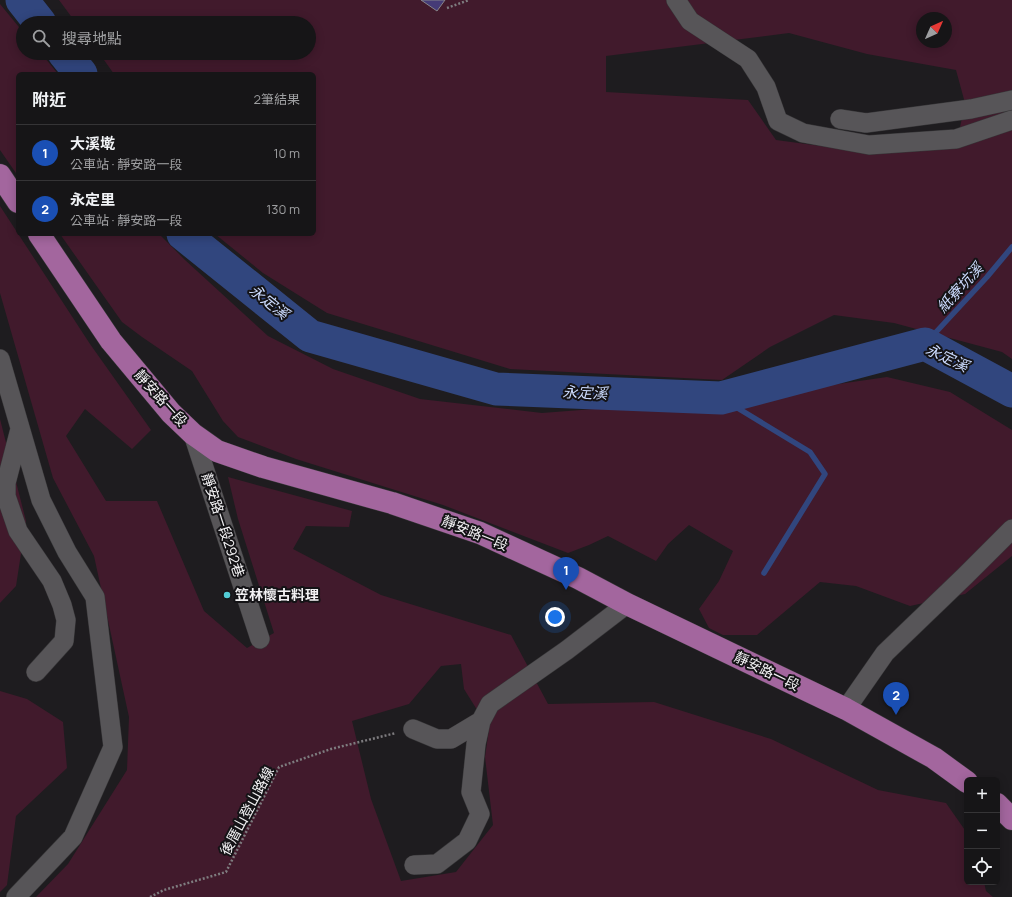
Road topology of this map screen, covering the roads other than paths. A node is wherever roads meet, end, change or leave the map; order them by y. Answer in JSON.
{"nodes":[{"id":1,"x":676,"y":0,"type":"edge"},
{"id":2,"x":1012,"y":100,"type":"edge"},
{"id":3,"x":840,"y":120,"type":"dead end"},
{"id":4,"x":1012,"y":120,"type":"edge"},
{"id":5,"x":0,"y":175,"type":"edge"},
{"id":6,"x":16,"y":199,"type":"edge"},
{"id":7,"x":41,"y":236,"type":"edge"},
{"id":8,"x":0,"y":359,"type":"edge"},
{"id":9,"x":20,"y":428,"type":"junction"},
{"id":10,"x":194,"y":434,"type":"junction"},
{"id":11,"x":1012,"y":529,"type":"edge"},
{"id":12,"x":627,"y":604,"type":"junction"},
{"id":13,"x":260,"y":639,"type":"dead end"},
{"id":14,"x":36,"y":672,"type":"dead end"},
{"id":15,"x":846,"y":709,"type":"junction"},
{"id":16,"x":481,"y":721,"type":"junction"},
{"id":17,"x":414,"y":729,"type":"road end"},
{"id":18,"x":964,"y":780,"type":"edge"},
{"id":19,"x":414,"y":865,"type":"dead end"},
{"id":20,"x":16,"y":897,"type":"edge"}],
"edges":[{"from":1,"to":4,"type":"street"},
{"from":2,"to":3,"type":"street"},
{"from":5,"to":6,"type":"main road"},
{"from":7,"to":10,"type":"main road","name":"靜安路一段"},
{"from":8,"to":9,"type":"street"},
{"from":9,"to":14,"type":"street"},
{"from":9,"to":20,"type":"street"},
{"from":10,"to":12,"type":"main road","name":"靜安路一段"},
{"from":10,"to":13,"type":"street","name":"靜安路一段292巷"},
{"from":11,"to":15,"type":"street"},
{"from":12,"to":15,"type":"main road","name":"靜安路一段"},
{"from":12,"to":16,"type":"street"},
{"from":15,"to":18,"type":"main road","name":"靜安路一段"},
{"from":16,"to":17,"type":"street"},
{"from":16,"to":19,"type":"street"}]}
